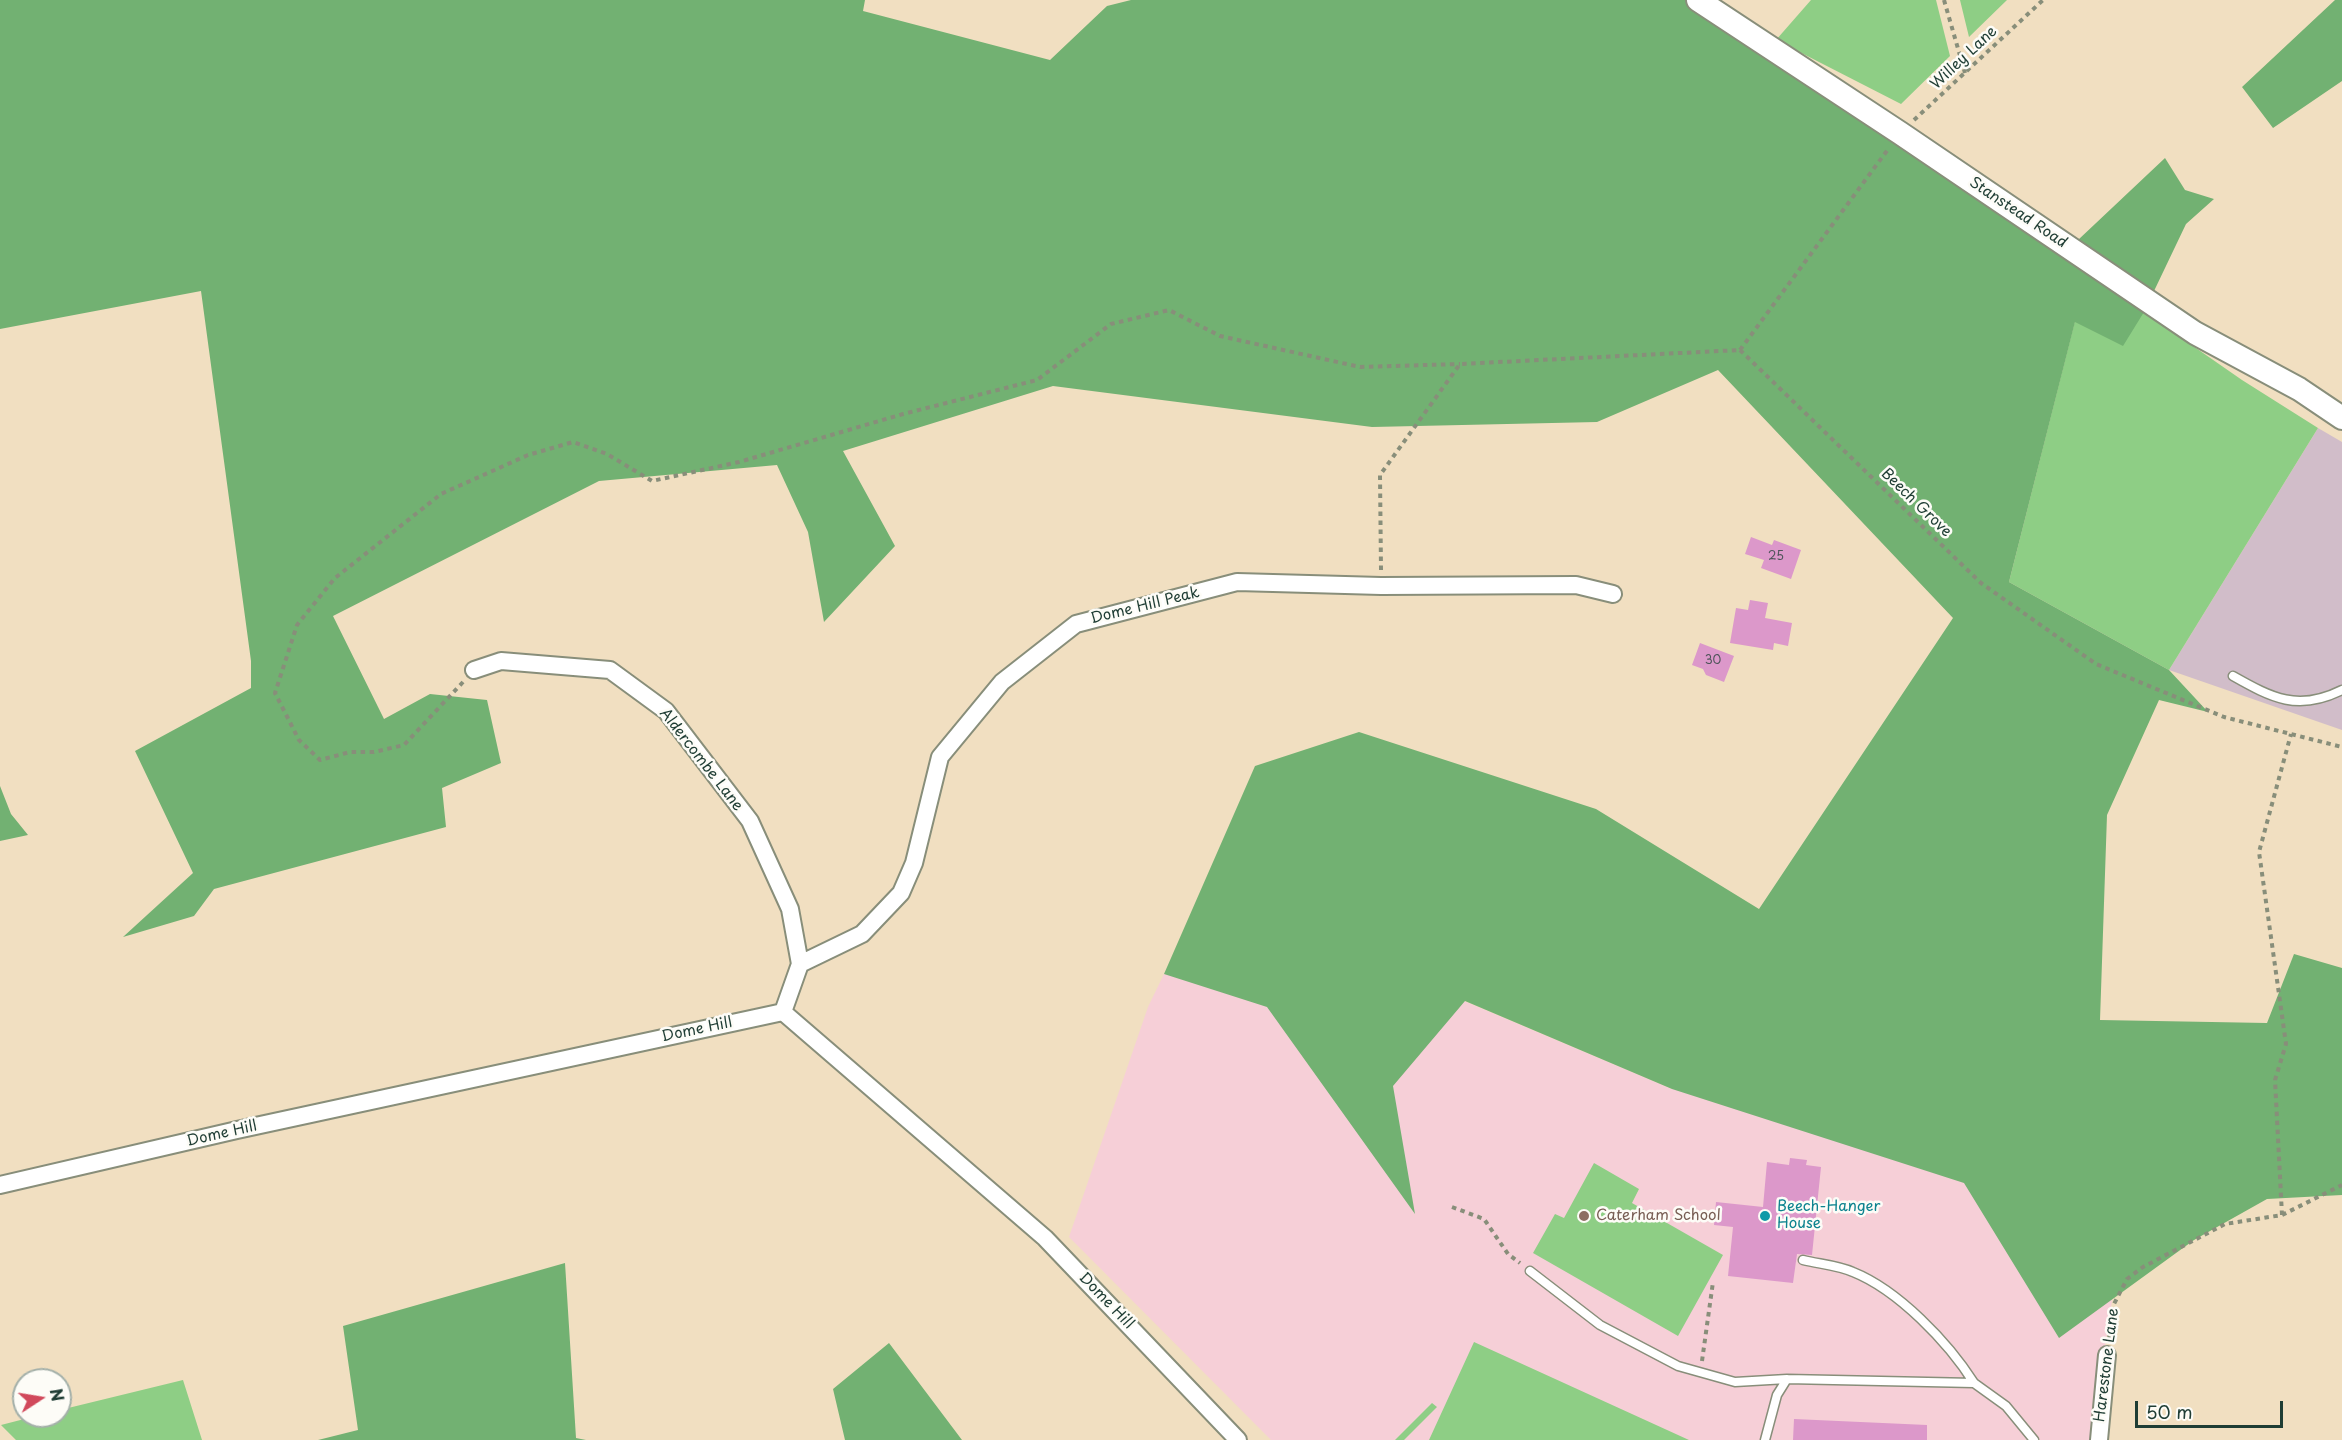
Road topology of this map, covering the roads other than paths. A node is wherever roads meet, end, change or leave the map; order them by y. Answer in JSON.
{"nodes":[{"id":1,"x":1698,"y":0,"type":"edge"},
{"id":2,"x":2342,"y":418,"type":"edge"},
{"id":3,"x":1612,"y":594,"type":"dead end"},
{"id":4,"x":474,"y":670,"type":"road end"},
{"id":5,"x":2232,"y":676,"type":"dead end"},
{"id":6,"x":2342,"y":690,"type":"edge"},
{"id":7,"x":800,"y":964,"type":"junction"},
{"id":8,"x":783,"y":1012,"type":"junction"},
{"id":9,"x":0,"y":1185,"type":"edge"},
{"id":10,"x":1803,"y":1260,"type":"dead end"},
{"id":11,"x":1530,"y":1271,"type":"road end"},
{"id":12,"x":2108,"y":1355,"type":"road end"},
{"id":13,"x":1786,"y":1379,"type":"junction"},
{"id":14,"x":1974,"y":1383,"type":"junction"},
{"id":15,"x":1238,"y":1440,"type":"edge"},
{"id":16,"x":1765,"y":1440,"type":"edge"},
{"id":17,"x":2034,"y":1440,"type":"edge"},
{"id":18,"x":2098,"y":1440,"type":"edge"}],
"edges":[{"from":1,"to":2,"type":"street","name":"Stanstead Road"},
{"from":3,"to":7,"type":"street","name":"Dome Hill Peak"},
{"from":4,"to":7,"type":"street","name":"Aldercombe Lane"},
{"from":5,"to":6,"type":"lane"},
{"from":7,"to":8,"type":"street"},
{"from":8,"to":9,"type":"street","name":"Dome Hill"},
{"from":8,"to":15,"type":"street","name":"Dome Hill"},
{"from":10,"to":14,"type":"lane"},
{"from":11,"to":13,"type":"lane"},
{"from":12,"to":18,"type":"street","name":"Harestone Lane"},
{"from":13,"to":14,"type":"lane"},
{"from":13,"to":16,"type":"lane"},
{"from":14,"to":17,"type":"lane"}]}
